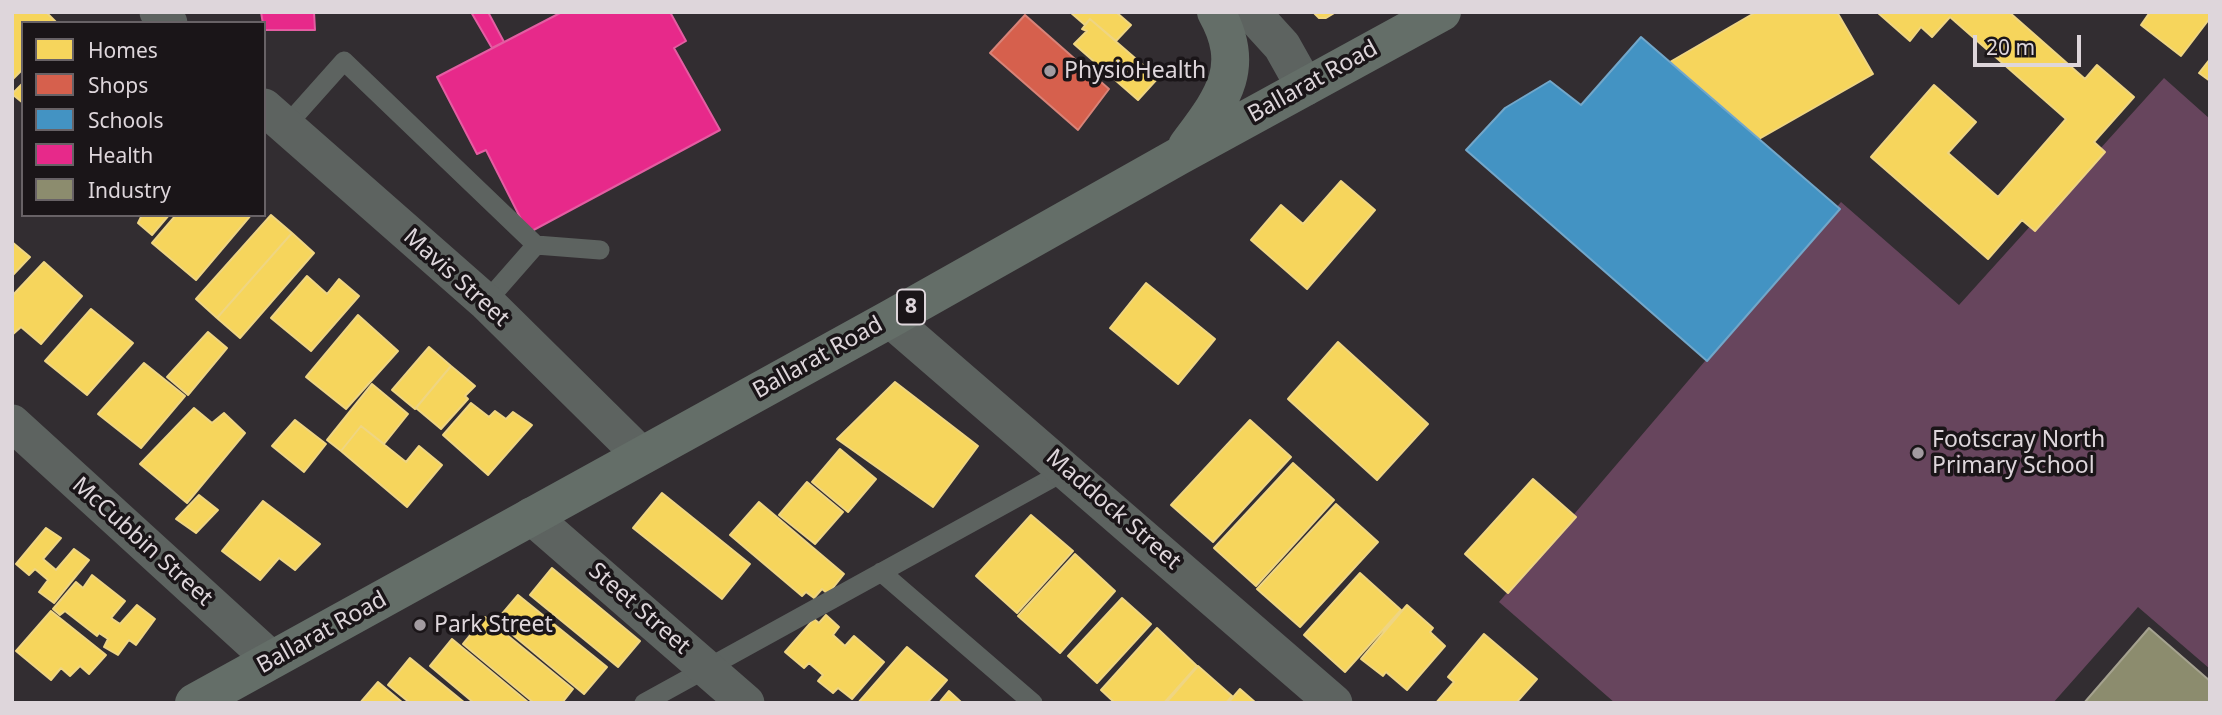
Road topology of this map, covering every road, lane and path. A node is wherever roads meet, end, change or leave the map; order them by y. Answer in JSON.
{"nodes":[{"id":1,"x":1216,"y":12,"type":"edge"},
{"id":2,"x":1251,"y":12,"type":"edge"},
{"id":3,"x":1442,"y":12,"type":"edge"},
{"id":4,"x":1305,"y":87,"type":"junction"},
{"id":5,"x":275,"y":116,"type":"edge"},
{"id":6,"x":1179,"y":156,"type":"junction"},
{"id":7,"x":536,"y":245,"type":"junction"},
{"id":8,"x":600,"y":250,"type":"dead end"},
{"id":9,"x":486,"y":302,"type":"junction"},
{"id":10,"x":890,"y":319,"type":"junction"},
{"id":11,"x":12,"y":423,"type":"edge"},
{"id":12,"x":642,"y":456,"type":"junction"},
{"id":13,"x":1067,"y":470,"type":"junction"},
{"id":14,"x":531,"y":516,"type":"junction"},
{"id":15,"x":881,"y":572,"type":"junction"},
{"id":16,"x":272,"y":660,"type":"junction"},
{"id":17,"x":707,"y":668,"type":"junction"},
{"id":18,"x":194,"y":703,"type":"edge"},
{"id":19,"x":644,"y":703,"type":"edge"},
{"id":20,"x":747,"y":703,"type":"edge"},
{"id":21,"x":1033,"y":703,"type":"edge"},
{"id":22,"x":1334,"y":703,"type":"edge"}],
"edges":[{"from":1,"to":6,"type":"highway"},
{"from":2,"to":4,"type":"street"},
{"from":3,"to":4,"type":"highway","name":"Ballarat Road","number":"8"},
{"from":4,"to":6,"type":"highway","name":"Ballarat Road","number":"8"},
{"from":5,"to":7,"type":"lane"},
{"from":5,"to":9,"type":"street","name":"Mavis Street"},
{"from":6,"to":10,"type":"highway","name":"Ballarat Road","number":"8"},
{"from":7,"to":8,"type":"lane"},
{"from":7,"to":9,"type":"lane"},
{"from":9,"to":12,"type":"street","name":"Mavis Street"},
{"from":10,"to":12,"type":"highway","name":"Ballarat Road","number":"8"},
{"from":10,"to":13,"type":"street","name":"Maddock Street"},
{"from":11,"to":16,"type":"street","name":"McCubbin Street"},
{"from":12,"to":14,"type":"highway","name":"Ballarat Road","number":"8"},
{"from":13,"to":15,"type":"lane"},
{"from":13,"to":22,"type":"street","name":"Maddock Street"},
{"from":14,"to":16,"type":"highway","name":"Ballarat Road","number":"8"},
{"from":14,"to":17,"type":"street","name":"Steet Street"},
{"from":15,"to":17,"type":"lane"},
{"from":15,"to":21,"type":"lane"},
{"from":16,"to":18,"type":"highway","name":"Ballarat Road","number":"8"},
{"from":17,"to":19,"type":"lane"},
{"from":17,"to":20,"type":"street","name":"Steet Street"}]}
